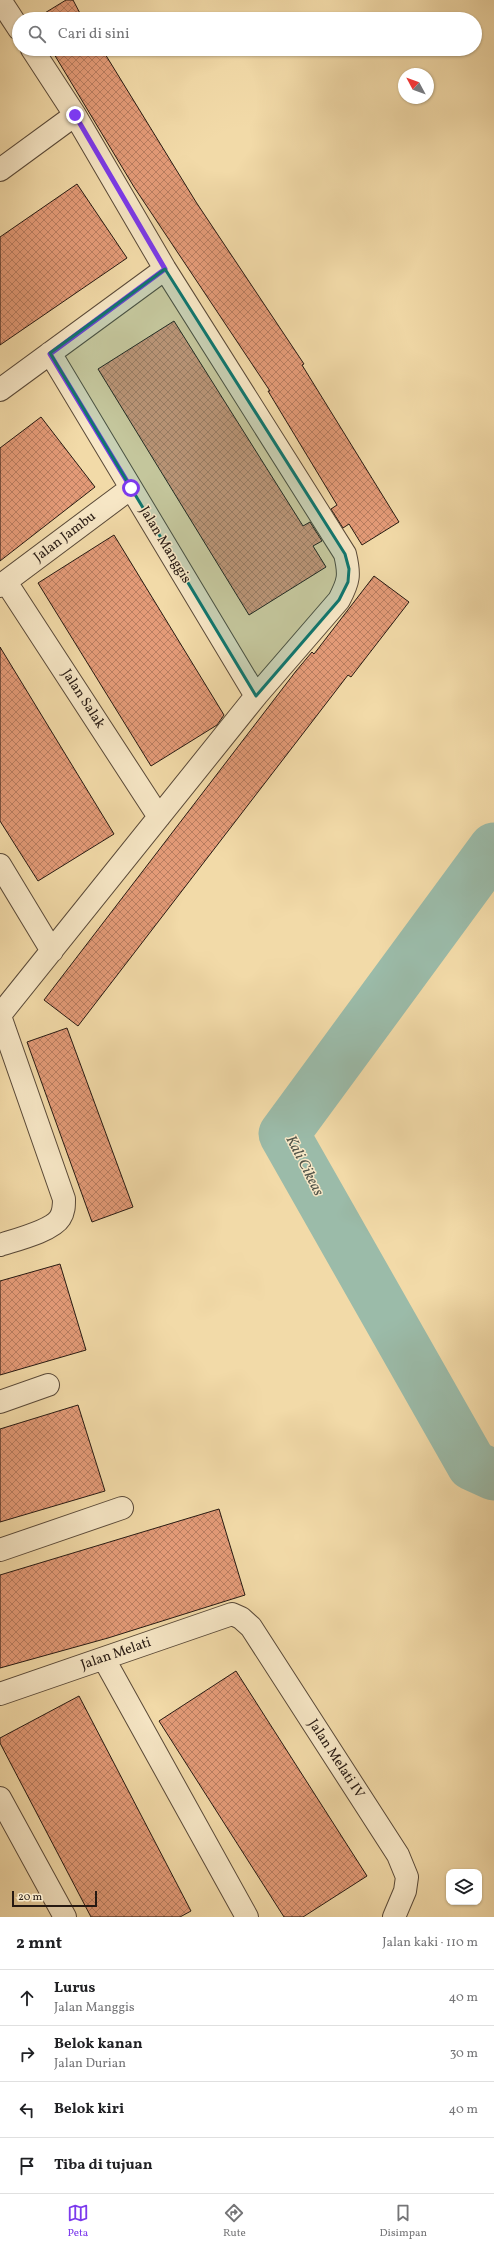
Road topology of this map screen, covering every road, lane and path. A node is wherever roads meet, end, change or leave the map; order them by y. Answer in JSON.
{"nodes":[{"id":1,"x":0,"y":0,"type":"edge"},
{"id":2,"x":12,"y":19,"type":"edge"},
{"id":3,"x":37,"y":56,"type":"edge"},
{"id":4,"x":75,"y":115,"type":"junction"},
{"id":5,"x":0,"y":170,"type":"edge"},
{"id":6,"x":165,"y":269,"type":"junction"},
{"id":7,"x":50,"y":354,"type":"junction"},
{"id":8,"x":0,"y":390,"type":"edge"},
{"id":9,"x":131,"y":488,"type":"junction"},
{"id":10,"x":3,"y":584,"type":"edge"},
{"id":11,"x":256,"y":696,"type":"junction"},
{"id":12,"x":159,"y":817,"type":"junction"},
{"id":13,"x":0,"y":865,"type":"edge"},
{"id":14,"x":52,"y":951,"type":"junction"},
{"id":15,"x":0,"y":1016,"type":"edge"},
{"id":16,"x":0,"y":1246,"type":"edge"},
{"id":17,"x":48,"y":1386,"type":"dead end"},
{"id":18,"x":0,"y":1402,"type":"edge"},
{"id":19,"x":122,"y":1508,"type":"dead end"},
{"id":20,"x":0,"y":1550,"type":"edge"},
{"id":21,"x":232,"y":1614,"type":"joint"},
{"id":22,"x":104,"y":1659,"type":"junction"},
{"id":23,"x":0,"y":1694,"type":"edge"},
{"id":24,"x":0,"y":1798,"type":"edge"},
{"id":25,"x":65,"y":1917,"type":"edge"},
{"id":26,"x":247,"y":1917,"type":"edge"},
{"id":27,"x":394,"y":1917,"type":"edge"}],
"edges":[{"from":1,"to":2,"type":"street"},
{"from":3,"to":4,"type":"street"},
{"from":4,"to":5,"type":"street"},
{"from":4,"to":6,"type":"street"},
{"from":6,"to":7,"type":"street"},
{"from":6,"to":11,"type":"street"},
{"from":7,"to":8,"type":"street"},
{"from":7,"to":9,"type":"street","name":"Jalan Manggis"},
{"from":9,"to":10,"type":"street","name":"Jalan Jambu"},
{"from":9,"to":11,"type":"street","name":"Jalan Manggis"},
{"from":10,"to":12,"type":"street","name":"Jalan Salak"},
{"from":11,"to":12,"type":"street"},
{"from":12,"to":14,"type":"street"},
{"from":13,"to":14,"type":"street"},
{"from":14,"to":15,"type":"street"},
{"from":15,"to":16,"type":"street"},
{"from":17,"to":18,"type":"street"},
{"from":19,"to":20,"type":"street"},
{"from":21,"to":22,"type":"street","name":"Jalan Melati"},
{"from":21,"to":27,"type":"street","name":"Jalan Melati IV"},
{"from":22,"to":23,"type":"street","name":"Jalan Melati"},
{"from":22,"to":26,"type":"street"},
{"from":24,"to":25,"type":"street"}]}
